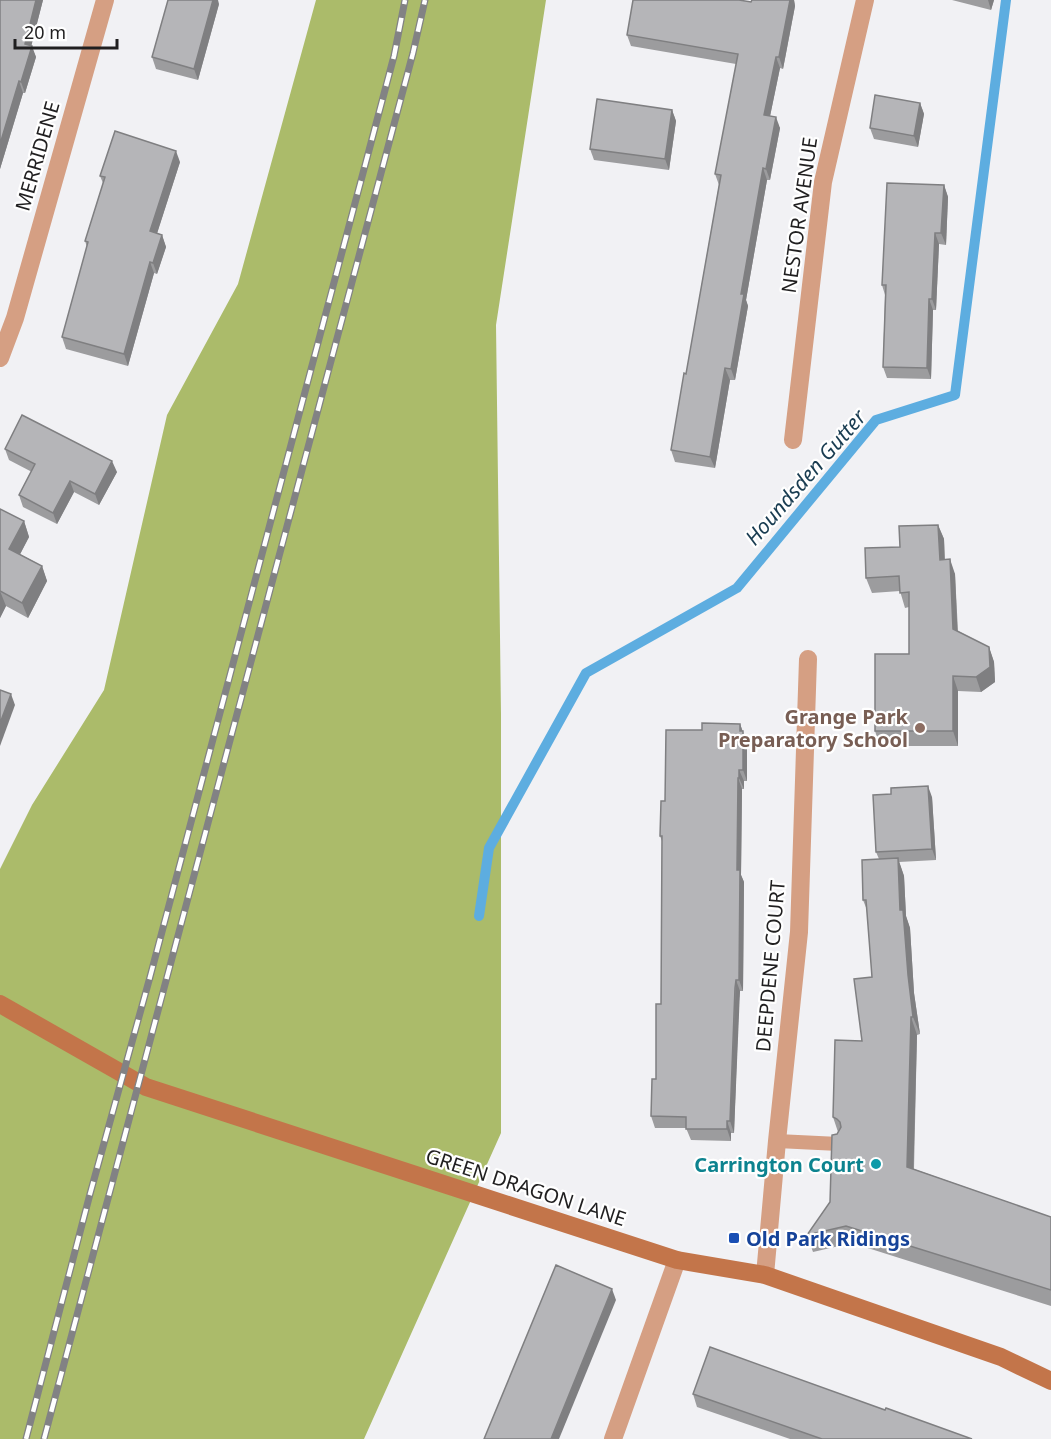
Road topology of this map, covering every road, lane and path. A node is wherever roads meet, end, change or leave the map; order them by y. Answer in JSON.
{"nodes":[{"id":1,"x":105,"y":0,"type":"edge"},
{"id":2,"x":865,"y":0,"type":"edge"},
{"id":3,"x":0,"y":358,"type":"edge"},
{"id":4,"x":793,"y":440,"type":"dead end"},
{"id":5,"x":808,"y":659,"type":"dead end"},
{"id":6,"x":0,"y":1004,"type":"edge"},
{"id":7,"x":777,"y":1141,"type":"junction"},
{"id":8,"x":839,"y":1144,"type":"edge"},
{"id":9,"x":677,"y":1260,"type":"junction"},
{"id":10,"x":765,"y":1275,"type":"junction"},
{"id":11,"x":1051,"y":1381,"type":"edge"},
{"id":12,"x":613,"y":1439,"type":"edge"}],
"edges":[{"from":1,"to":3,"type":"street","name":"MERRIDENE"},
{"from":2,"to":4,"type":"street","name":"NESTOR AVENUE"},
{"from":5,"to":7,"type":"street","name":"DEEPDENE COURT"},
{"from":6,"to":9,"type":"street","name":"GREEN DRAGON LANE"},
{"from":7,"to":8,"type":"lane"},
{"from":7,"to":10,"type":"street","name":"DEEPDENE COURT"},
{"from":9,"to":10,"type":"street","name":"GREEN DRAGON LANE"},
{"from":9,"to":12,"type":"street"},
{"from":10,"to":11,"type":"street","name":"GREEN DRAGON LANE"}]}
